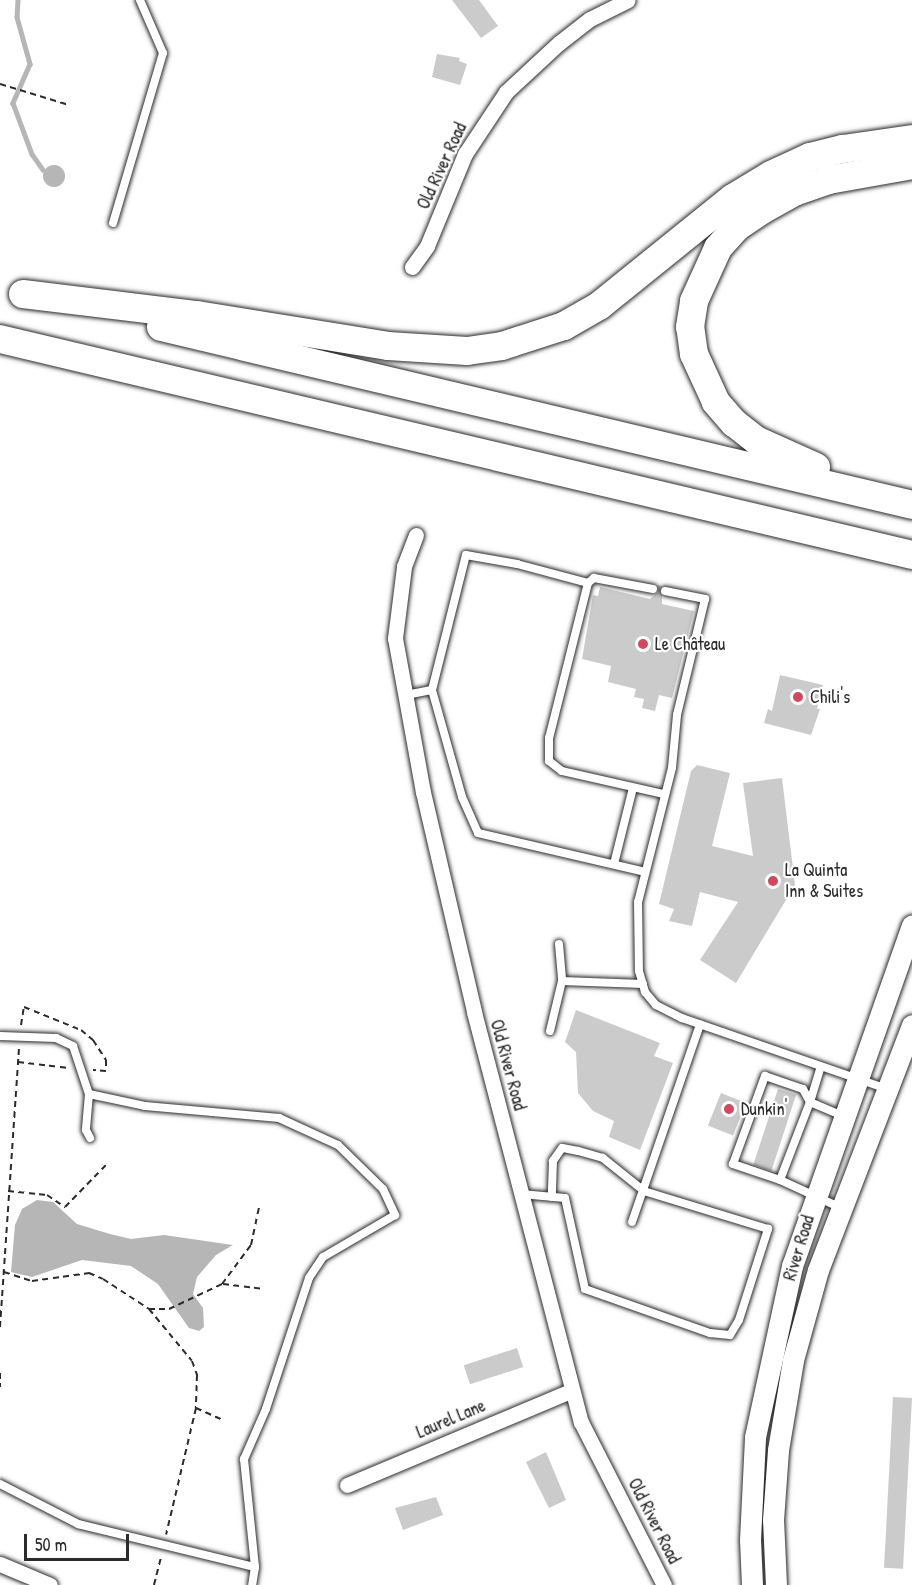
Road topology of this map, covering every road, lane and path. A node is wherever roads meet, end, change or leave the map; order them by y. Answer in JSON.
{"nodes":[{"id":1,"x":140,"y":0,"type":"edge"},
{"id":2,"x":628,"y":0,"type":"edge"},
{"id":3,"x":0,"y":84,"type":"edge"},
{"id":4,"x":69,"y":105,"type":"dead end"},
{"id":5,"x":912,"y":139,"type":"edge"},
{"id":6,"x":912,"y":165,"type":"edge"},
{"id":7,"x":113,"y":224,"type":"dead end"},
{"id":8,"x":412,"y":267,"type":"dead end"},
{"id":9,"x":11,"y":291,"type":"edge"},
{"id":10,"x":0,"y":339,"type":"edge"},
{"id":11,"x":905,"y":503,"type":"edge"},
{"id":12,"x":416,"y":536,"type":"dead end"},
{"id":13,"x":912,"y":555,"type":"edge"},
{"id":14,"x":588,"y":583,"type":"junction"},
{"id":15,"x":653,"y":589,"type":"dead end"},
{"id":16,"x":664,"y":591,"type":"dead end"},
{"id":17,"x":432,"y":690,"type":"junction"},
{"id":18,"x":406,"y":695,"type":"junction"},
{"id":19,"x":633,"y":788,"type":"junction"},
{"id":20,"x":663,"y":794,"type":"junction"},
{"id":21,"x":614,"y":864,"type":"junction"},
{"id":22,"x":645,"y":872,"type":"junction"},
{"id":23,"x":912,"y":926,"type":"edge"},
{"id":24,"x":560,"y":944,"type":"dead end"},
{"id":25,"x":562,"y":981,"type":"junction"},
{"id":26,"x":643,"y":984,"type":"junction"},
{"id":27,"x":700,"y":1024,"type":"junction"},
{"id":28,"x":912,"y":1025,"type":"edge"},
{"id":29,"x":550,"y":1031,"type":"dead end"},
{"id":30,"x":0,"y":1036,"type":"edge"},
{"id":31,"x":18,"y":1062,"type":"dead end"},
{"id":32,"x":821,"y":1067,"type":"junction"},
{"id":33,"x":858,"y":1078,"type":"junction"},
{"id":34,"x":888,"y":1090,"type":"junction"},
{"id":35,"x":89,"y":1094,"type":"junction"},
{"id":36,"x":810,"y":1101,"type":"junction"},
{"id":37,"x":844,"y":1117,"type":"junction"},
{"id":38,"x":90,"y":1138,"type":"dead end"},
{"id":39,"x":107,"y":1164,"type":"dead end"},
{"id":40,"x":780,"y":1180,"type":"junction"},
{"id":41,"x":8,"y":1191,"type":"junction"},
{"id":42,"x":644,"y":1191,"type":"junction"},
{"id":43,"x":521,"y":1194,"type":"junction"},
{"id":44,"x":552,"y":1197,"type":"junction"},
{"id":45,"x":814,"y":1197,"type":"junction"},
{"id":46,"x":260,"y":1206,"type":"dead end"},
{"id":47,"x":840,"y":1208,"type":"junction"},
{"id":48,"x":632,"y":1222,"type":"dead end"},
{"id":49,"x":4,"y":1272,"type":"junction"},
{"id":50,"x":222,"y":1284,"type":"junction"},
{"id":51,"x":264,"y":1289,"type":"dead end"},
{"id":52,"x":149,"y":1309,"type":"junction"},
{"id":53,"x":0,"y":1327,"type":"edge"},
{"id":54,"x":0,"y":1373,"type":"edge"},
{"id":55,"x":0,"y":1387,"type":"edge"},
{"id":56,"x":571,"y":1390,"type":"junction"},
{"id":57,"x":196,"y":1408,"type":"junction"},
{"id":58,"x":221,"y":1419,"type":"dead end"},
{"id":59,"x":0,"y":1484,"type":"edge"},
{"id":60,"x":347,"y":1485,"type":"dead end"},
{"id":61,"x":163,"y":1544,"type":"junction"},
{"id":62,"x":0,"y":1564,"type":"edge"},
{"id":63,"x":255,"y":1567,"type":"junction"},
{"id":64,"x":50,"y":1585,"type":"edge"},
{"id":65,"x":154,"y":1585,"type":"edge"},
{"id":66,"x":252,"y":1585,"type":"edge"},
{"id":67,"x":664,"y":1585,"type":"edge"},
{"id":68,"x":752,"y":1585,"type":"edge"},
{"id":69,"x":776,"y":1585,"type":"edge"}],
"edges":[{"from":1,"to":7,"type":"lane"},
{"from":2,"to":8,"type":"street","name":"Old River Road"},
{"from":3,"to":4,"type":"path"},
{"from":5,"to":9,"type":"highway"},
{"from":6,"to":11,"type":"highway"},
{"from":9,"to":11,"type":"highway"},
{"from":10,"to":13,"type":"highway"},
{"from":12,"to":18,"type":"street","name":"Old River Road"},
{"from":14,"to":15,"type":"lane"},
{"from":14,"to":17,"type":"lane"},
{"from":14,"to":19,"type":"lane"},
{"from":16,"to":20,"type":"lane"},
{"from":17,"to":18,"type":"lane"},
{"from":17,"to":21,"type":"lane"},
{"from":18,"to":43,"type":"street","name":"Old River Road"},
{"from":19,"to":20,"type":"lane"},
{"from":19,"to":21,"type":"lane"},
{"from":20,"to":22,"type":"lane"},
{"from":21,"to":22,"type":"lane"},
{"from":22,"to":26,"type":"lane"},
{"from":23,"to":33,"type":"main road","name":"River Road"},
{"from":24,"to":25,"type":"lane"},
{"from":25,"to":26,"type":"lane"},
{"from":25,"to":29,"type":"lane"},
{"from":26,"to":27,"type":"lane"},
{"from":27,"to":32,"type":"lane"},
{"from":27,"to":42,"type":"lane"},
{"from":28,"to":34,"type":"main road","name":"River Road"},
{"from":30,"to":35,"type":"lane"},
{"from":31,"to":41,"type":"path"},
{"from":32,"to":33,"type":"lane"},
{"from":32,"to":36,"type":"lane"},
{"from":33,"to":34,"type":"lane"},
{"from":33,"to":37,"type":"main road","name":"River Road"},
{"from":34,"to":47,"type":"main road","name":"River Road"},
{"from":35,"to":38,"type":"lane"},
{"from":35,"to":63,"type":"lane"},
{"from":36,"to":37,"type":"lane"},
{"from":36,"to":40,"type":"lane"},
{"from":36,"to":40,"type":"lane"},
{"from":37,"to":45,"type":"main road","name":"River Road"},
{"from":39,"to":41,"type":"path"},
{"from":40,"to":45,"type":"lane"},
{"from":41,"to":49,"type":"path"},
{"from":42,"to":44,"type":"lane"},
{"from":42,"to":44,"type":"lane"},
{"from":42,"to":48,"type":"lane"},
{"from":43,"to":44,"type":"lane"},
{"from":43,"to":56,"type":"street","name":"Old River Road"},
{"from":45,"to":47,"type":"lane"},
{"from":45,"to":68,"type":"main road","name":"River Road"},
{"from":46,"to":50,"type":"path"},
{"from":47,"to":69,"type":"main road","name":"River Road"},
{"from":49,"to":52,"type":"path"},
{"from":49,"to":53,"type":"path"},
{"from":50,"to":51,"type":"path"},
{"from":50,"to":52,"type":"path"},
{"from":52,"to":57,"type":"path"},
{"from":54,"to":55,"type":"path"},
{"from":56,"to":60,"type":"street","name":"Laurel Lane"},
{"from":56,"to":67,"type":"street","name":"Old River Road"},
{"from":57,"to":58,"type":"path"},
{"from":57,"to":61,"type":"path"},
{"from":59,"to":61,"type":"lane"},
{"from":61,"to":63,"type":"lane"},
{"from":61,"to":65,"type":"path"},
{"from":62,"to":64,"type":"street"},
{"from":63,"to":66,"type":"lane"}]}
